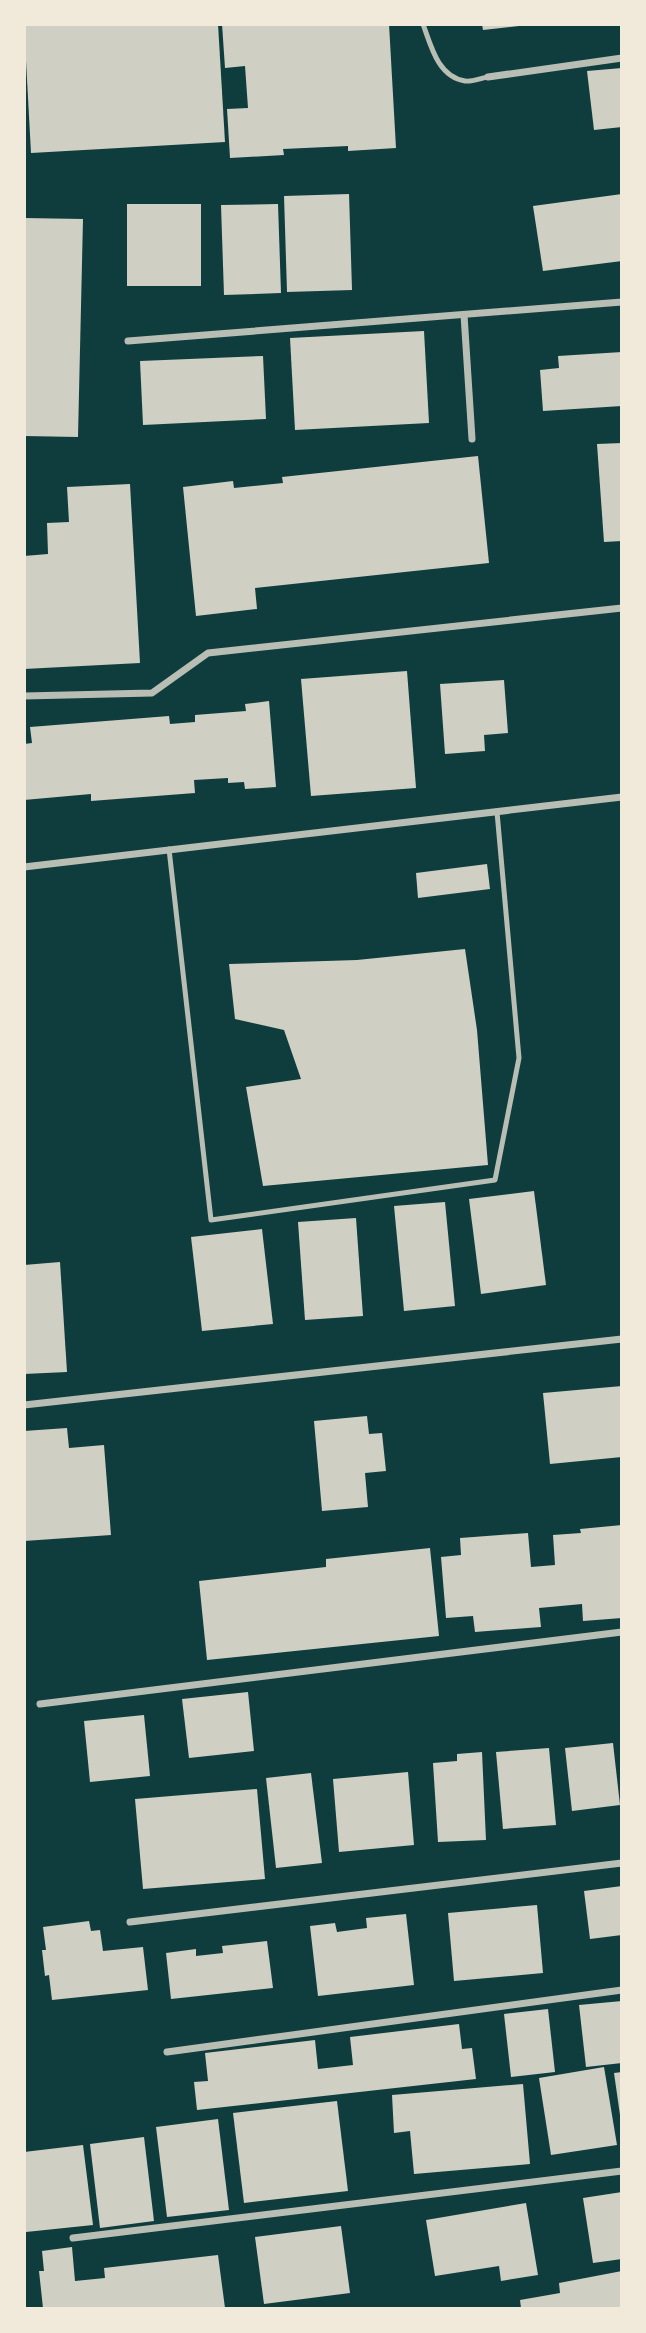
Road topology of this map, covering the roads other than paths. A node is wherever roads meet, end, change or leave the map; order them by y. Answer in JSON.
{"nodes":[{"id":1,"x":423,"y":24,"type":"edge"},
{"id":2,"x":621,"y":58,"type":"edge"},
{"id":3,"x":488,"y":77,"type":"joint"},
{"id":4,"x":621,"y":302,"type":"edge"},
{"id":5,"x":464,"y":315,"type":"junction"},
{"id":6,"x":128,"y":341,"type":"dead end"},
{"id":7,"x":472,"y":439,"type":"dead end"},
{"id":8,"x":621,"y":608,"type":"edge"},
{"id":9,"x":24,"y":696,"type":"edge"},
{"id":10,"x":621,"y":797,"type":"edge"},
{"id":11,"x":497,"y":811,"type":"junction"},
{"id":12,"x":169,"y":849,"type":"junction"},
{"id":13,"x":24,"y":866,"type":"edge"},
{"id":14,"x":621,"y":1339,"type":"edge"},
{"id":15,"x":24,"y":1405,"type":"edge"},
{"id":16,"x":621,"y":1632,"type":"edge"},
{"id":17,"x":40,"y":1704,"type":"dead end"},
{"id":18,"x":621,"y":1863,"type":"edge"},
{"id":19,"x":130,"y":1922,"type":"dead end"},
{"id":20,"x":621,"y":1990,"type":"edge"},
{"id":21,"x":167,"y":2052,"type":"dead end"},
{"id":22,"x":621,"y":2171,"type":"edge"},
{"id":23,"x":73,"y":2238,"type":"dead end"}],
"edges":[{"from":1,"to":3,"type":"lane"},
{"from":2,"to":3,"type":"street"},
{"from":4,"to":5,"type":"street"},
{"from":5,"to":6,"type":"street"},
{"from":5,"to":7,"type":"street"},
{"from":8,"to":9,"type":"street"},
{"from":10,"to":11,"type":"street"},
{"from":11,"to":12,"type":"street"},
{"from":11,"to":12,"type":"lane"},
{"from":12,"to":13,"type":"street"},
{"from":14,"to":15,"type":"street"},
{"from":16,"to":17,"type":"street"},
{"from":18,"to":19,"type":"street"},
{"from":20,"to":21,"type":"street"},
{"from":22,"to":23,"type":"street"}]}
